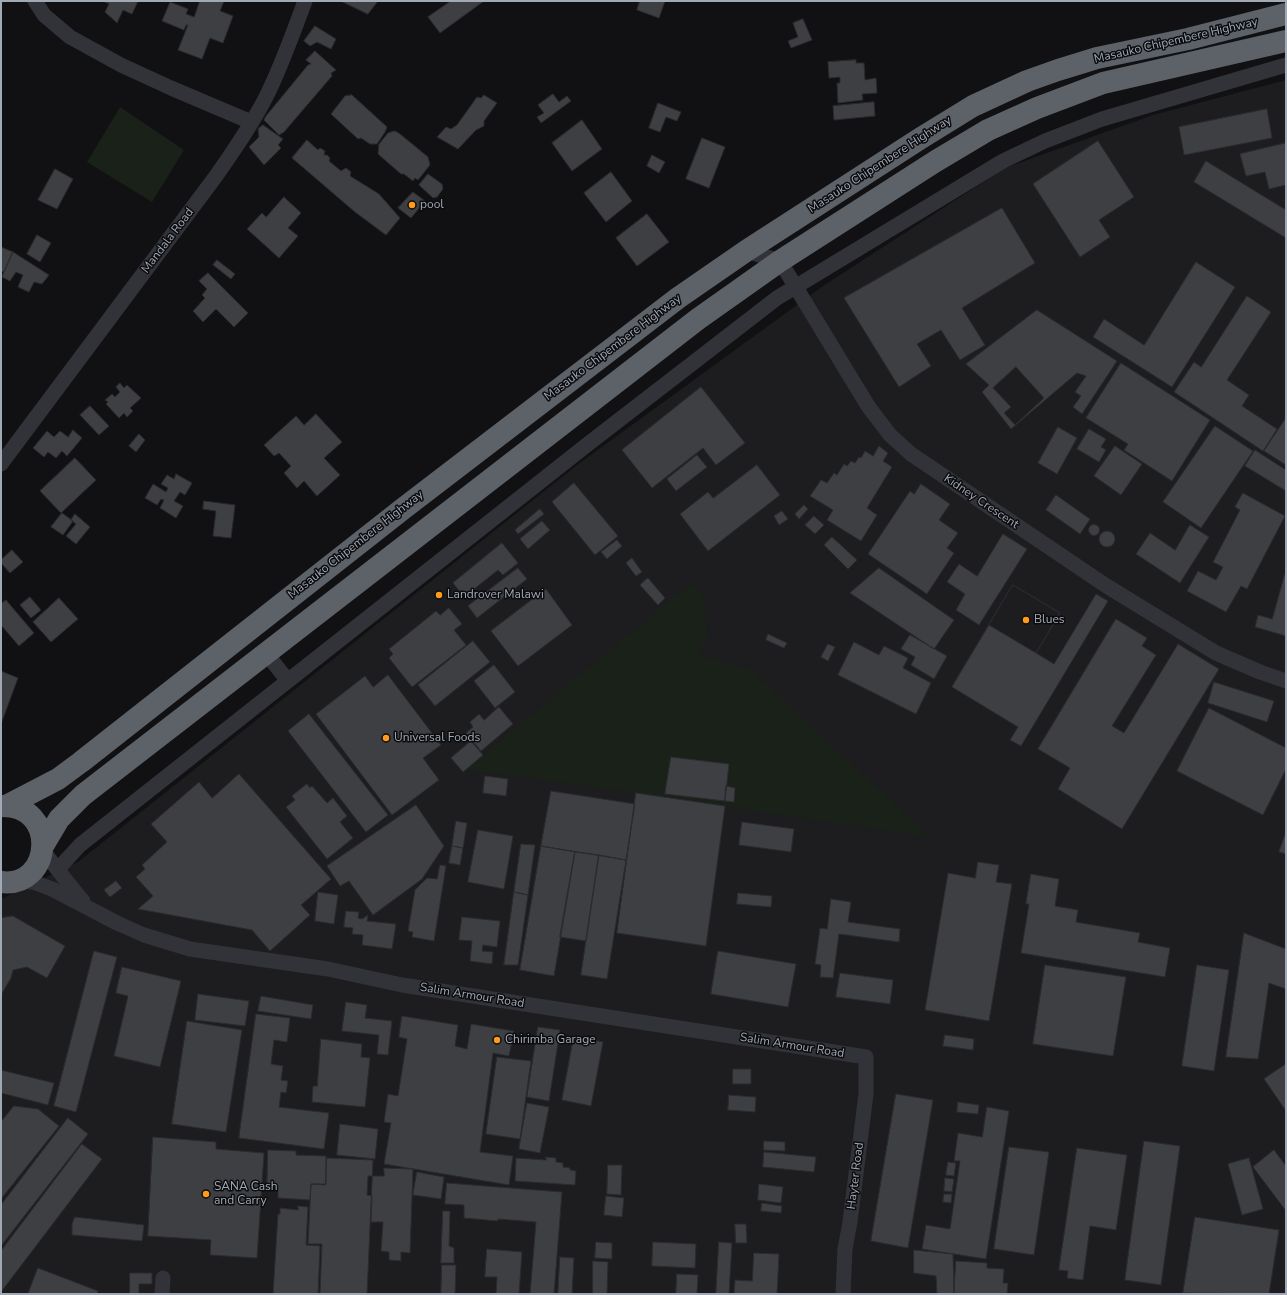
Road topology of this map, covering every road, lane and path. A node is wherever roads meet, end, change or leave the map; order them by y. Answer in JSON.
{"nodes":[{"id":1,"x":35,"y":1,"type":"edge"},
{"id":2,"x":305,"y":1,"type":"edge"},
{"id":3,"x":1286,"y":14,"type":"edge"},
{"id":4,"x":1286,"y":41,"type":"edge"},
{"id":5,"x":1286,"y":65,"type":"edge"},
{"id":6,"x":251,"y":122,"type":"junction"},
{"id":7,"x":746,"y":251,"type":"junction"},
{"id":8,"x":780,"y":261,"type":"junction"},
{"id":9,"x":795,"y":287,"type":"junction"},
{"id":10,"x":1,"y":464,"type":"edge"},
{"id":11,"x":266,"y":654,"type":"junction"},
{"id":12,"x":288,"y":681,"type":"junction"},
{"id":13,"x":1286,"y":681,"type":"edge"},
{"id":14,"x":4,"y":806,"type":"edge"},
{"id":15,"x":43,"y":848,"type":"junction"},
{"id":16,"x":58,"y":870,"type":"junction"},
{"id":17,"x":9,"y":882,"type":"edge"},
{"id":18,"x":87,"y":906,"type":"junction"},
{"id":19,"x":866,"y":1057,"type":"joint"},
{"id":20,"x":163,"y":1278,"type":"dead end"},
{"id":21,"x":162,"y":1294,"type":"edge"},
{"id":22,"x":843,"y":1294,"type":"edge"}],
"edges":[{"from":1,"to":6,"type":"street"},
{"from":2,"to":6,"type":"street","name":"Mandala Road"},
{"from":3,"to":7,"type":"highway","name":"Masauko Chipembere Highway"},
{"from":4,"to":8,"type":"highway","name":"Masauko Chipembere Highway"},
{"from":5,"to":9,"type":"street"},
{"from":6,"to":10,"type":"street","name":"Mandala Road"},
{"from":7,"to":8,"type":"street"},
{"from":7,"to":14,"type":"highway","name":"Masauko Chipembere Highway"},
{"from":8,"to":9,"type":"street","name":"Kidney Crescent"},
{"from":8,"to":11,"type":"highway","name":"Masauko Chipembere Highway"},
{"from":9,"to":12,"type":"street"},
{"from":9,"to":13,"type":"street","name":"Kidney Crescent"},
{"from":11,"to":12,"type":"street"},
{"from":11,"to":15,"type":"highway","name":"Masauko Chipembere Highway"},
{"from":12,"to":16,"type":"street"},
{"from":14,"to":15,"type":"highway"},
{"from":15,"to":16,"type":"street","name":"Salim Armour Road"},
{"from":15,"to":17,"type":"highway","name":"Masauko Chipembere Highway"},
{"from":16,"to":18,"type":"street","name":"Salim Armour Road"},
{"from":17,"to":18,"type":"street","name":"Salim Armour Road"},
{"from":18,"to":19,"type":"street","name":"Salim Armour Road"},
{"from":19,"to":22,"type":"street","name":"Hayter Road"},
{"from":20,"to":21,"type":"street"}]}
